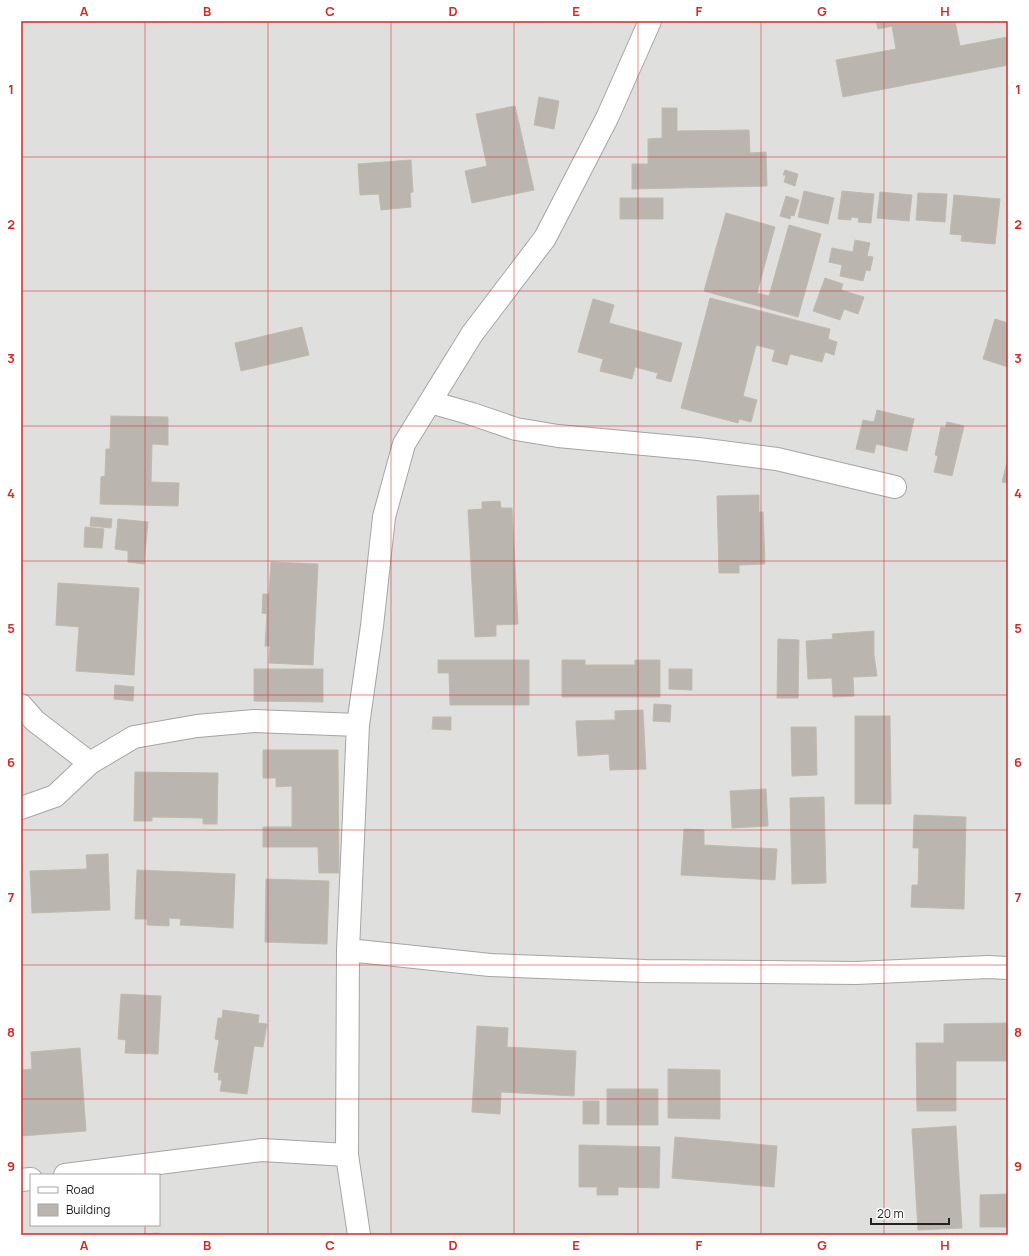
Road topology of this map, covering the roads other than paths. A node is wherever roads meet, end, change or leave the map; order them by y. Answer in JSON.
{"nodes":[{"id":1,"x":650,"y":21,"type":"edge"},
{"id":2,"x":430,"y":402,"type":"junction"},
{"id":3,"x":895,"y":487,"type":"dead end"},
{"id":4,"x":21,"y":705,"type":"edge"},
{"id":5,"x":358,"y":724,"type":"junction"},
{"id":6,"x":90,"y":763,"type":"junction"},
{"id":7,"x":21,"y":808,"type":"edge"},
{"id":8,"x":348,"y":950,"type":"junction"},
{"id":9,"x":1008,"y":968,"type":"edge"},
{"id":10,"x":346,"y":1155,"type":"junction"},
{"id":11,"x":72,"y":1174,"type":"edge"},
{"id":12,"x":359,"y":1235,"type":"edge"}],
"edges":[{"from":1,"to":2,"type":"street"},
{"from":2,"to":3,"type":"street"},
{"from":2,"to":5,"type":"street"},
{"from":4,"to":6,"type":"street"},
{"from":5,"to":6,"type":"street"},
{"from":5,"to":8,"type":"street"},
{"from":6,"to":7,"type":"street"},
{"from":8,"to":9,"type":"street"},
{"from":8,"to":10,"type":"street"},
{"from":10,"to":11,"type":"street"},
{"from":10,"to":12,"type":"street"}]}
